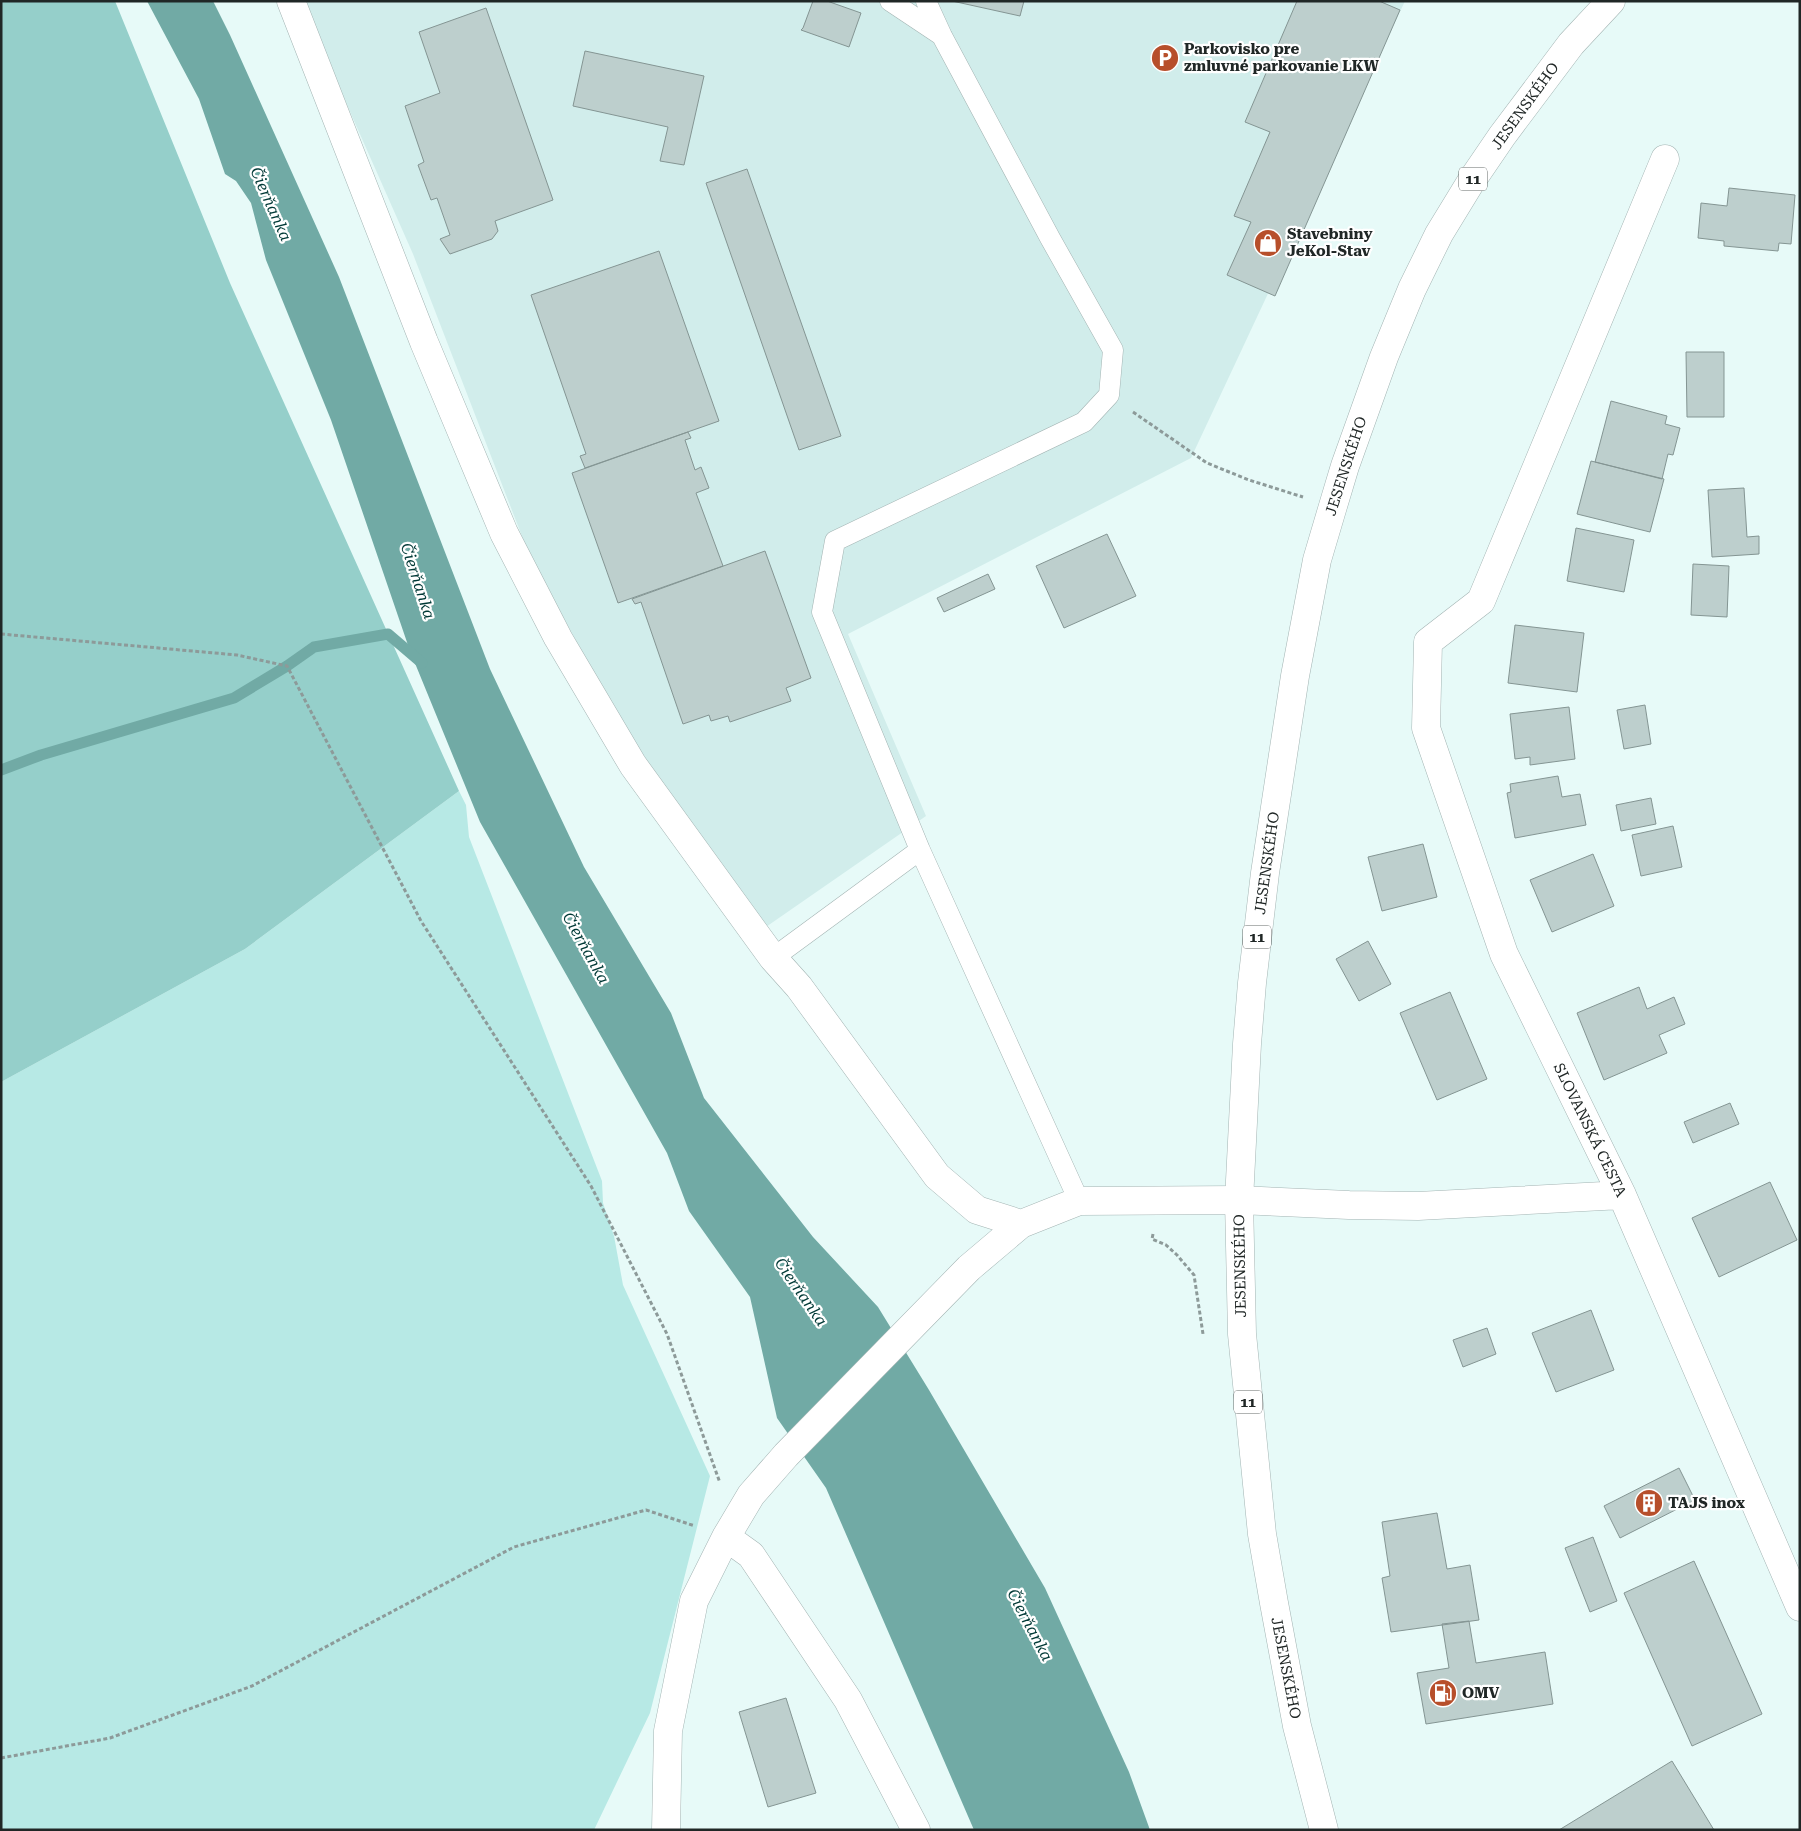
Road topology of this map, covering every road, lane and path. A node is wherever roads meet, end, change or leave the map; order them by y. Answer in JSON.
{"nodes":[{"id":1,"x":291,"y":1,"type":"edge"},
{"id":2,"x":890,"y":1,"type":"edge"},
{"id":3,"x":926,"y":1,"type":"edge"},
{"id":4,"x":1612,"y":1,"type":"edge"},
{"id":5,"x":942,"y":36,"type":"junction"},
{"id":6,"x":1665,"y":159,"type":"dead end"},
{"id":7,"x":1110,"y":395,"type":"junction"},
{"id":8,"x":1297,"y":495,"type":"dead end"},
{"id":9,"x":1,"y":634,"type":"edge"},
{"id":10,"x":920,"y":850,"type":"junction"},
{"id":11,"x":773,"y":958,"type":"junction"},
{"id":12,"x":1622,"y":1195,"type":"junction"},
{"id":13,"x":1239,"y":1200,"type":"junction"},
{"id":14,"x":1079,"y":1201,"type":"junction"},
{"id":15,"x":1021,"y":1224,"type":"junction"},
{"id":16,"x":1153,"y":1234,"type":"dead end"},
{"id":17,"x":1203,"y":1334,"type":"dead end"},
{"id":18,"x":730,"y":1530,"type":"junction"},
{"id":19,"x":1800,"y":1607,"type":"edge"},
{"id":20,"x":1,"y":1758,"type":"edge"},
{"id":21,"x":666,"y":1830,"type":"edge"},
{"id":22,"x":916,"y":1830,"type":"edge"},
{"id":23,"x":1324,"y":1830,"type":"edge"}],
"edges":[{"from":1,"to":11,"type":"street"},
{"from":2,"to":5,"type":"lane"},
{"from":3,"to":5,"type":"lane"},
{"from":4,"to":13,"type":"street","name":"JESENSKÉHO","number":"11"},
{"from":5,"to":7,"type":"lane"},
{"from":6,"to":12,"type":"street","name":"SLOVANSKÁ CESTA"},
{"from":7,"to":8,"type":"path"},
{"from":7,"to":10,"type":"lane"},
{"from":9,"to":18,"type":"path"},
{"from":10,"to":11,"type":"lane"},
{"from":10,"to":14,"type":"lane"},
{"from":11,"to":15,"type":"street"},
{"from":12,"to":13,"type":"street"},
{"from":12,"to":19,"type":"street","name":"SLOVANSKÁ CESTA"},
{"from":13,"to":14,"type":"street"},
{"from":13,"to":23,"type":"street","name":"JESENSKÉHO","number":"11"},
{"from":14,"to":15,"type":"street"},
{"from":15,"to":18,"type":"street"},
{"from":16,"to":17,"type":"path"},
{"from":18,"to":20,"type":"path"},
{"from":18,"to":21,"type":"street"},
{"from":18,"to":22,"type":"street"}]}
